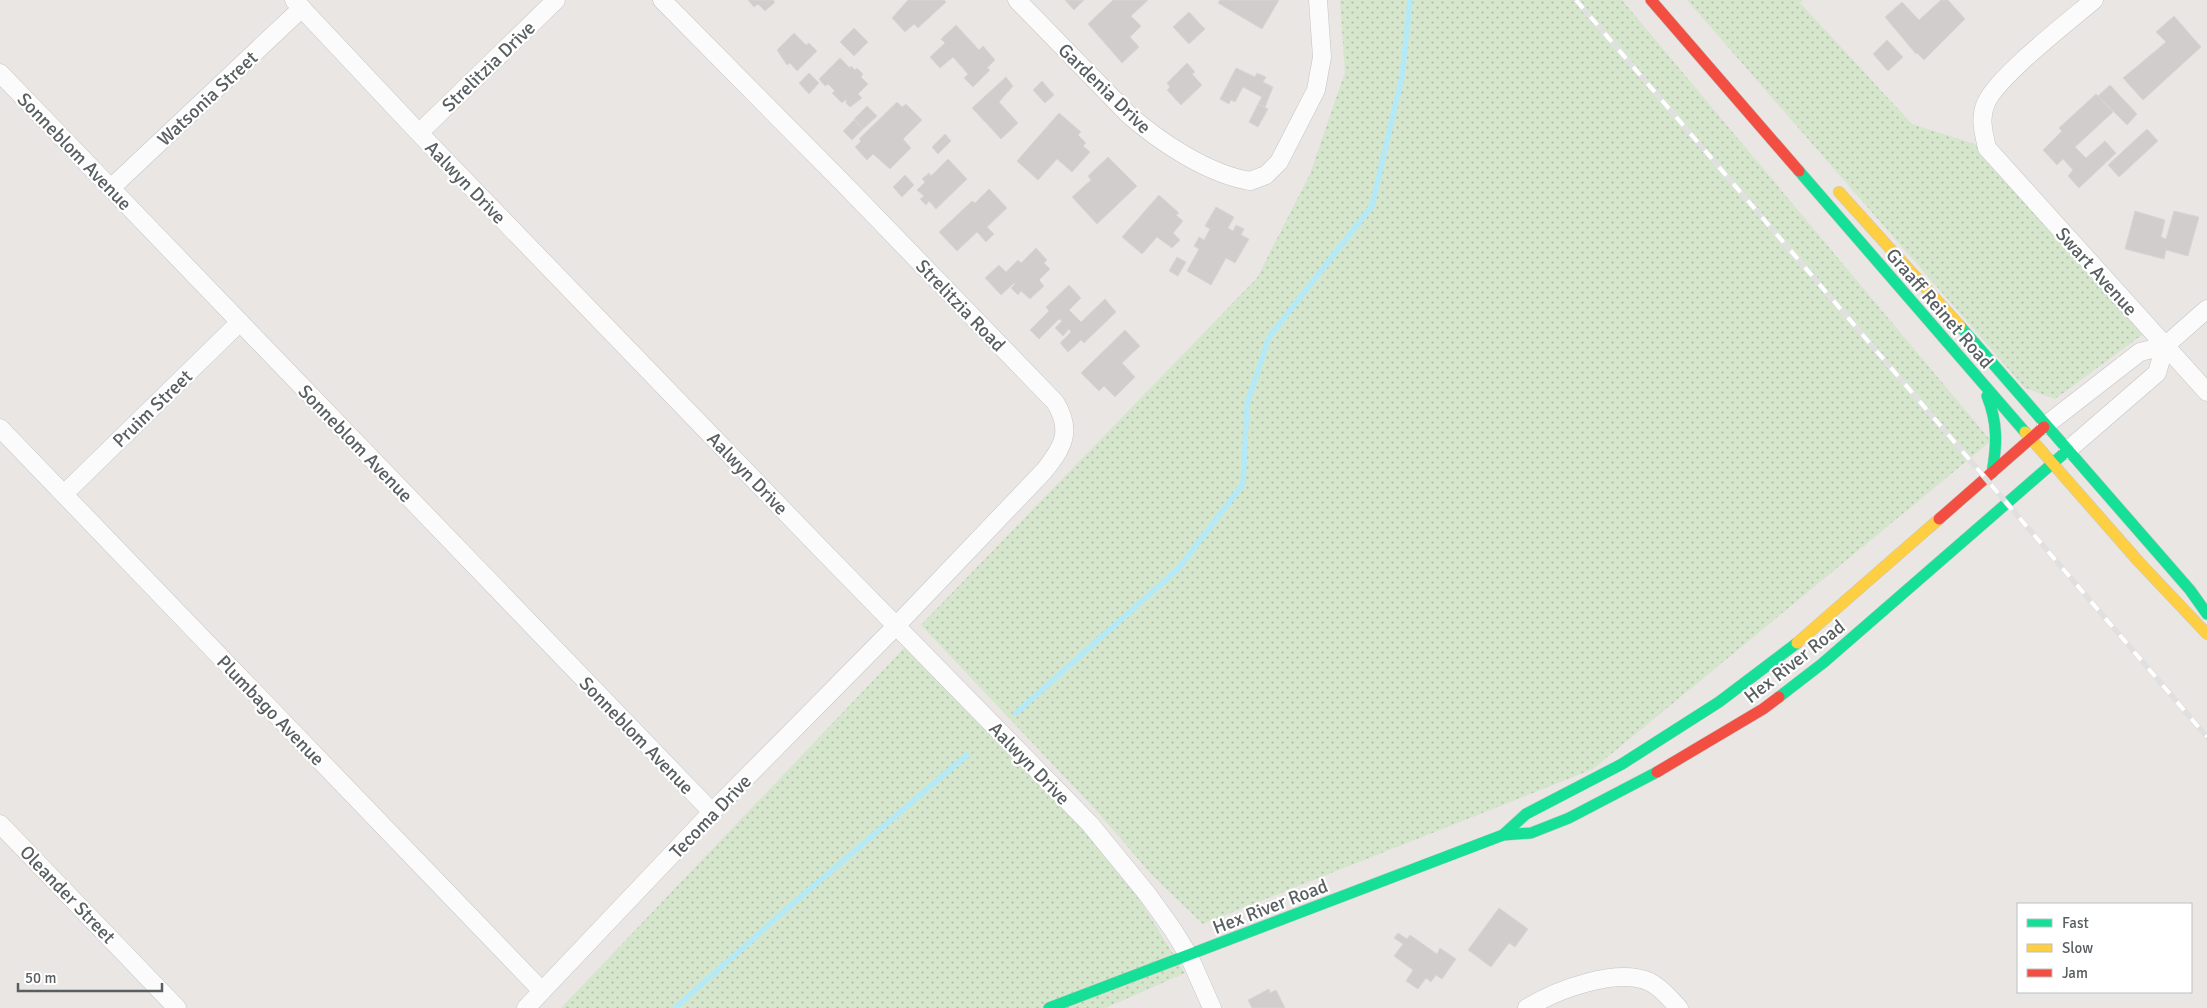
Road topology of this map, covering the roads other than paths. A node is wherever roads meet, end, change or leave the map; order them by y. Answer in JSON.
{"nodes":[{"id":1,"x":556,"y":0,"type":"edge"},
{"id":2,"x":662,"y":0,"type":"edge"},
{"id":3,"x":1017,"y":0,"type":"edge"},
{"id":4,"x":1318,"y":0,"type":"edge"},
{"id":5,"x":1651,"y":0,"type":"edge"},
{"id":6,"x":1658,"y":0,"type":"edge"},
{"id":7,"x":2094,"y":0,"type":"edge"},
{"id":8,"x":298,"y":4,"type":"edge"},
{"id":9,"x":0,"y":73,"type":"edge"},
{"id":10,"x":1734,"y":78,"type":"dead end"},
{"id":11,"x":419,"y":133,"type":"junction"},
{"id":12,"x":1833,"y":185,"type":"dead end"},
{"id":13,"x":111,"y":188,"type":"junction"},
{"id":14,"x":2207,"y":309,"type":"edge"},
{"id":15,"x":240,"y":322,"type":"junction"},
{"id":16,"x":2165,"y":346,"type":"junction"},
{"id":17,"x":1979,"y":380,"type":"junction"},
{"id":18,"x":2207,"y":392,"type":"edge"},
{"id":19,"x":2046,"y":426,"type":"junction"},
{"id":20,"x":0,"y":428,"type":"edge"},
{"id":21,"x":2032,"y":438,"type":"junction"},
{"id":22,"x":2068,"y":450,"type":"junction"},
{"id":23,"x":2053,"y":463,"type":"junction"},
{"id":24,"x":1992,"y":473,"type":"junction"},
{"id":25,"x":2041,"y":490,"type":"dead end"},
{"id":26,"x":2062,"y":493,"type":"dead end"},
{"id":27,"x":64,"y":494,"type":"junction"},
{"id":28,"x":2016,"y":495,"type":"junction"},
{"id":29,"x":2121,"y":541,"type":"junction"},
{"id":30,"x":2207,"y":614,"type":"edge"},
{"id":31,"x":896,"y":626,"type":"junction"},
{"id":32,"x":2207,"y":634,"type":"edge"},
{"id":33,"x":712,"y":812,"type":"junction"},
{"id":34,"x":0,"y":824,"type":"edge"},
{"id":35,"x":1503,"y":835,"type":"junction"},
{"id":36,"x":1189,"y":956,"type":"junction"},
{"id":37,"x":542,"y":991,"type":"junction"},
{"id":38,"x":177,"y":1008,"type":"edge"},
{"id":39,"x":526,"y":1008,"type":"edge"},
{"id":40,"x":1049,"y":1008,"type":"edge"},
{"id":41,"x":1212,"y":1008,"type":"edge"},
{"id":42,"x":1527,"y":1008,"type":"edge"},
{"id":43,"x":1679,"y":1008,"type":"edge"}],
"edges":[{"from":1,"to":11,"type":"street","name":"Strelitzia Drive"},
{"from":2,"to":31,"type":"street","name":"Strelitzia Road"},
{"from":3,"to":4,"type":"street","name":"Gardenia Drive"},
{"from":5,"to":17,"type":"street","name":"Graaff Reinet Road"},
{"from":6,"to":10,"type":"street"},
{"from":7,"to":16,"type":"street","name":"Swart Avenue"},
{"from":8,"to":11,"type":"street","name":"Aalwyn Drive"},
{"from":8,"to":13,"type":"street","name":"Watsonia Street"},
{"from":9,"to":13,"type":"street","name":"Sonneblom Avenue"},
{"from":11,"to":31,"type":"street","name":"Aalwyn Drive"},
{"from":12,"to":19,"type":"street","name":"Graaff Reinet Road"},
{"from":13,"to":15,"type":"street","name":"Sonneblom Avenue"},
{"from":14,"to":16,"type":"street"},
{"from":15,"to":27,"type":"street","name":"Pruim Street"},
{"from":15,"to":33,"type":"street","name":"Sonneblom Avenue"},
{"from":16,"to":18,"type":"street","name":"Swart Avenue"},
{"from":16,"to":19,"type":"street"},
{"from":16,"to":22,"type":"street"},
{"from":17,"to":21,"type":"street","name":"Graaff Reinet Road"},
{"from":17,"to":24,"type":"street"},
{"from":19,"to":21,"type":"street","name":"Hex River Road"},
{"from":19,"to":22,"type":"street","name":"Graaff Reinet Road"},
{"from":20,"to":27,"type":"street","name":"Plumbago Avenue"},
{"from":21,"to":23,"type":"street","name":"Graaff Reinet Road"},
{"from":21,"to":24,"type":"street","name":"Hex River Road"},
{"from":22,"to":23,"type":"street","name":"Hex River Road"},
{"from":22,"to":30,"type":"street","name":"Graaff Reinet Road"},
{"from":23,"to":28,"type":"street","name":"Hex River Road"},
{"from":23,"to":29,"type":"street","name":"Graaff Reinet Road"},
{"from":24,"to":35,"type":"street","name":"Hex River Road"},
{"from":25,"to":28,"type":"street"},
{"from":26,"to":29,"type":"street"},
{"from":27,"to":37,"type":"street","name":"Plumbago Avenue"},
{"from":28,"to":35,"type":"street","name":"Hex River Road"},
{"from":29,"to":32,"type":"street","name":"Graaff Reinet Road"},
{"from":31,"to":33,"type":"street","name":"Tecoma Drive"},
{"from":31,"to":36,"type":"street","name":"Aalwyn Drive"},
{"from":33,"to":37,"type":"street","name":"Tecoma Drive"},
{"from":34,"to":38,"type":"street","name":"Oleander Street"},
{"from":35,"to":36,"type":"street","name":"Hex River Road"},
{"from":36,"to":40,"type":"street","name":"Hex River Road"},
{"from":36,"to":41,"type":"street","name":"Aalwyn Drive"},
{"from":37,"to":39,"type":"street","name":"Tecoma Drive"},
{"from":42,"to":43,"type":"street"}]}
